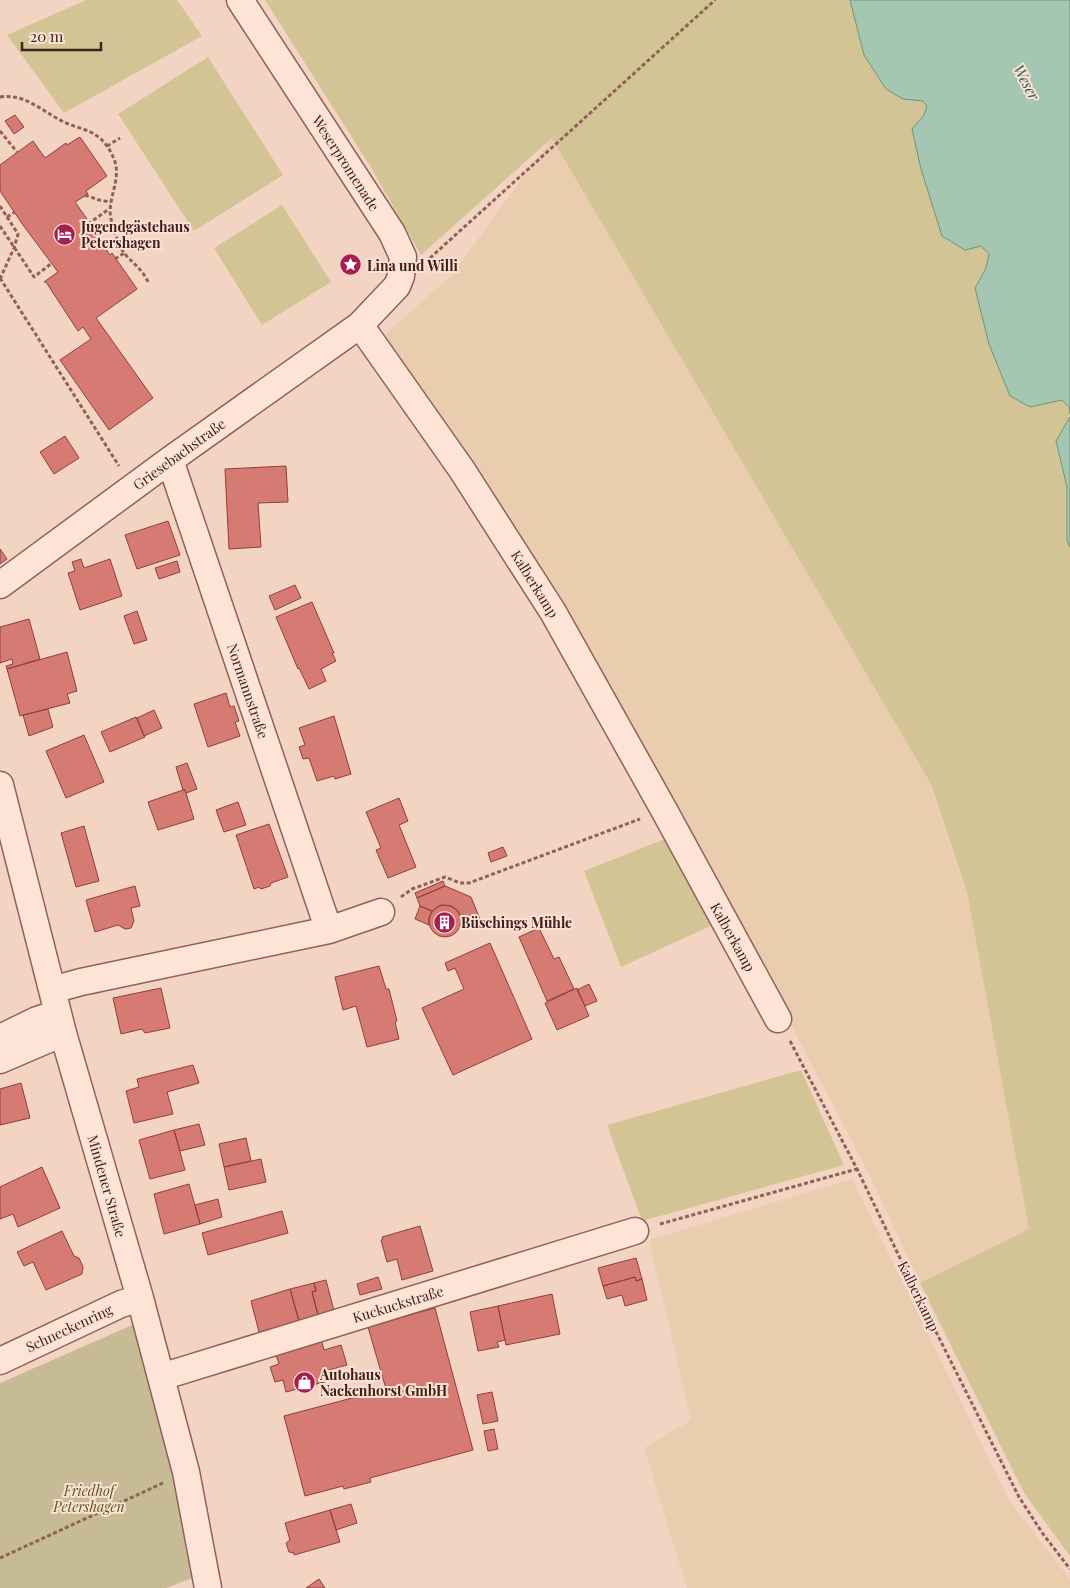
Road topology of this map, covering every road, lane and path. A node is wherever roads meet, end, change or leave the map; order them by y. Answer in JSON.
{"nodes":[{"id":1,"x":240,"y":0,"type":"edge"},
{"id":2,"x":715,"y":0,"type":"edge"},
{"id":3,"x":0,"y":97,"type":"edge"},
{"id":4,"x":0,"y":130,"type":"edge"},
{"id":5,"x":120,"y":138,"type":"dead end"},
{"id":6,"x":107,"y":146,"type":"junction"},
{"id":7,"x":17,"y":152,"type":"dead end"},
{"id":8,"x":85,"y":195,"type":"dead end"},
{"id":9,"x":111,"y":202,"type":"junction"},
{"id":10,"x":0,"y":206,"type":"edge"},
{"id":11,"x":110,"y":209,"type":"junction"},
{"id":12,"x":15,"y":212,"type":"dead end"},
{"id":13,"x":8,"y":217,"type":"junction"},
{"id":14,"x":88,"y":224,"type":"dead end"},
{"id":15,"x":0,"y":226,"type":"edge"},
{"id":16,"x":14,"y":248,"type":"junction"},
{"id":17,"x":124,"y":253,"type":"junction"},
{"id":18,"x":116,"y":259,"type":"dead end"},
{"id":19,"x":52,"y":263,"type":"dead end"},
{"id":20,"x":401,"y":276,"type":"junction"},
{"id":21,"x":0,"y":279,"type":"edge"},
{"id":22,"x":148,"y":284,"type":"dead end"},
{"id":23,"x":360,"y":325,"type":"junction"},
{"id":24,"x":170,"y":460,"type":"junction"},
{"id":25,"x":132,"y":488,"type":"junction"},
{"id":26,"x":0,"y":585,"type":"edge"},
{"id":27,"x":0,"y":785,"type":"edge"},
{"id":28,"x":664,"y":810,"type":"junction"},
{"id":29,"x":381,"y":912,"type":"joint"},
{"id":30,"x":326,"y":922,"type":"dead end"},
{"id":31,"x":58,"y":1012,"type":"junction"},
{"id":32,"x":778,"y":1019,"type":"joint"},
{"id":33,"x":0,"y":1038,"type":"edge"},
{"id":34,"x":0,"y":1060,"type":"edge"},
{"id":35,"x":857,"y":1169,"type":"junction"},
{"id":36,"x":635,"y":1231,"type":"joint"},
{"id":37,"x":140,"y":1298,"type":"junction"},
{"id":38,"x":0,"y":1361,"type":"edge"},
{"id":39,"x":161,"y":1377,"type":"junction"},
{"id":40,"x":186,"y":1472,"type":"junction"},
{"id":41,"x":0,"y":1558,"type":"edge"},
{"id":42,"x":1070,"y":1569,"type":"edge"},
{"id":43,"x":208,"y":1588,"type":"edge"}],
"edges":[{"from":1,"to":20,"type":"street","name":"Weserpromenade"},
{"from":2,"to":20,"type":"path"},
{"from":3,"to":6,"type":"path"},
{"from":4,"to":7,"type":"path"},
{"from":5,"to":6,"type":"path"},
{"from":6,"to":9,"type":"path"},
{"from":8,"to":9,"type":"path"},
{"from":9,"to":11,"type":"path"},
{"from":10,"to":13,"type":"path"},
{"from":11,"to":14,"type":"path"},
{"from":11,"to":17,"type":"path"},
{"from":12,"to":13,"type":"path"},
{"from":13,"to":16,"type":"path"},
{"from":15,"to":16,"type":"path"},
{"from":16,"to":19,"type":"path"},
{"from":16,"to":21,"type":"path"},
{"from":17,"to":18,"type":"path"},
{"from":17,"to":22,"type":"path"},
{"from":20,"to":23,"type":"street"},
{"from":21,"to":25,"type":"path"},
{"from":23,"to":24,"type":"street","name":"Griesebachstraße"},
{"from":23,"to":28,"type":"street","name":"Kalberkamp"},
{"from":24,"to":25,"type":"street","name":"Griesebachstraße"},
{"from":24,"to":30,"type":"street","name":"Normannstraße"},
{"from":25,"to":26,"type":"street","name":"Griesebachstraße"},
{"from":27,"to":31,"type":"street","name":"Mindener Straße"},
{"from":28,"to":29,"type":"path"},
{"from":28,"to":32,"type":"street","name":"Kalberkamp"},
{"from":29,"to":31,"type":"street"},
{"from":31,"to":33,"type":"street"},
{"from":31,"to":34,"type":"street"},
{"from":31,"to":37,"type":"street","name":"Mindener Straße"},
{"from":32,"to":35,"type":"path","name":"Kalberkamp"},
{"from":35,"to":36,"type":"path"},
{"from":35,"to":42,"type":"path","name":"Kalberkamp"},
{"from":36,"to":39,"type":"street","name":"Kuckuckstraße"},
{"from":37,"to":38,"type":"street","name":"Schneckenring"},
{"from":37,"to":39,"type":"street","name":"Mindener Straße"},
{"from":39,"to":40,"type":"street","name":"Mindener Straße"},
{"from":40,"to":41,"type":"path"},
{"from":40,"to":43,"type":"street","name":"Mindener Straße"}]}
